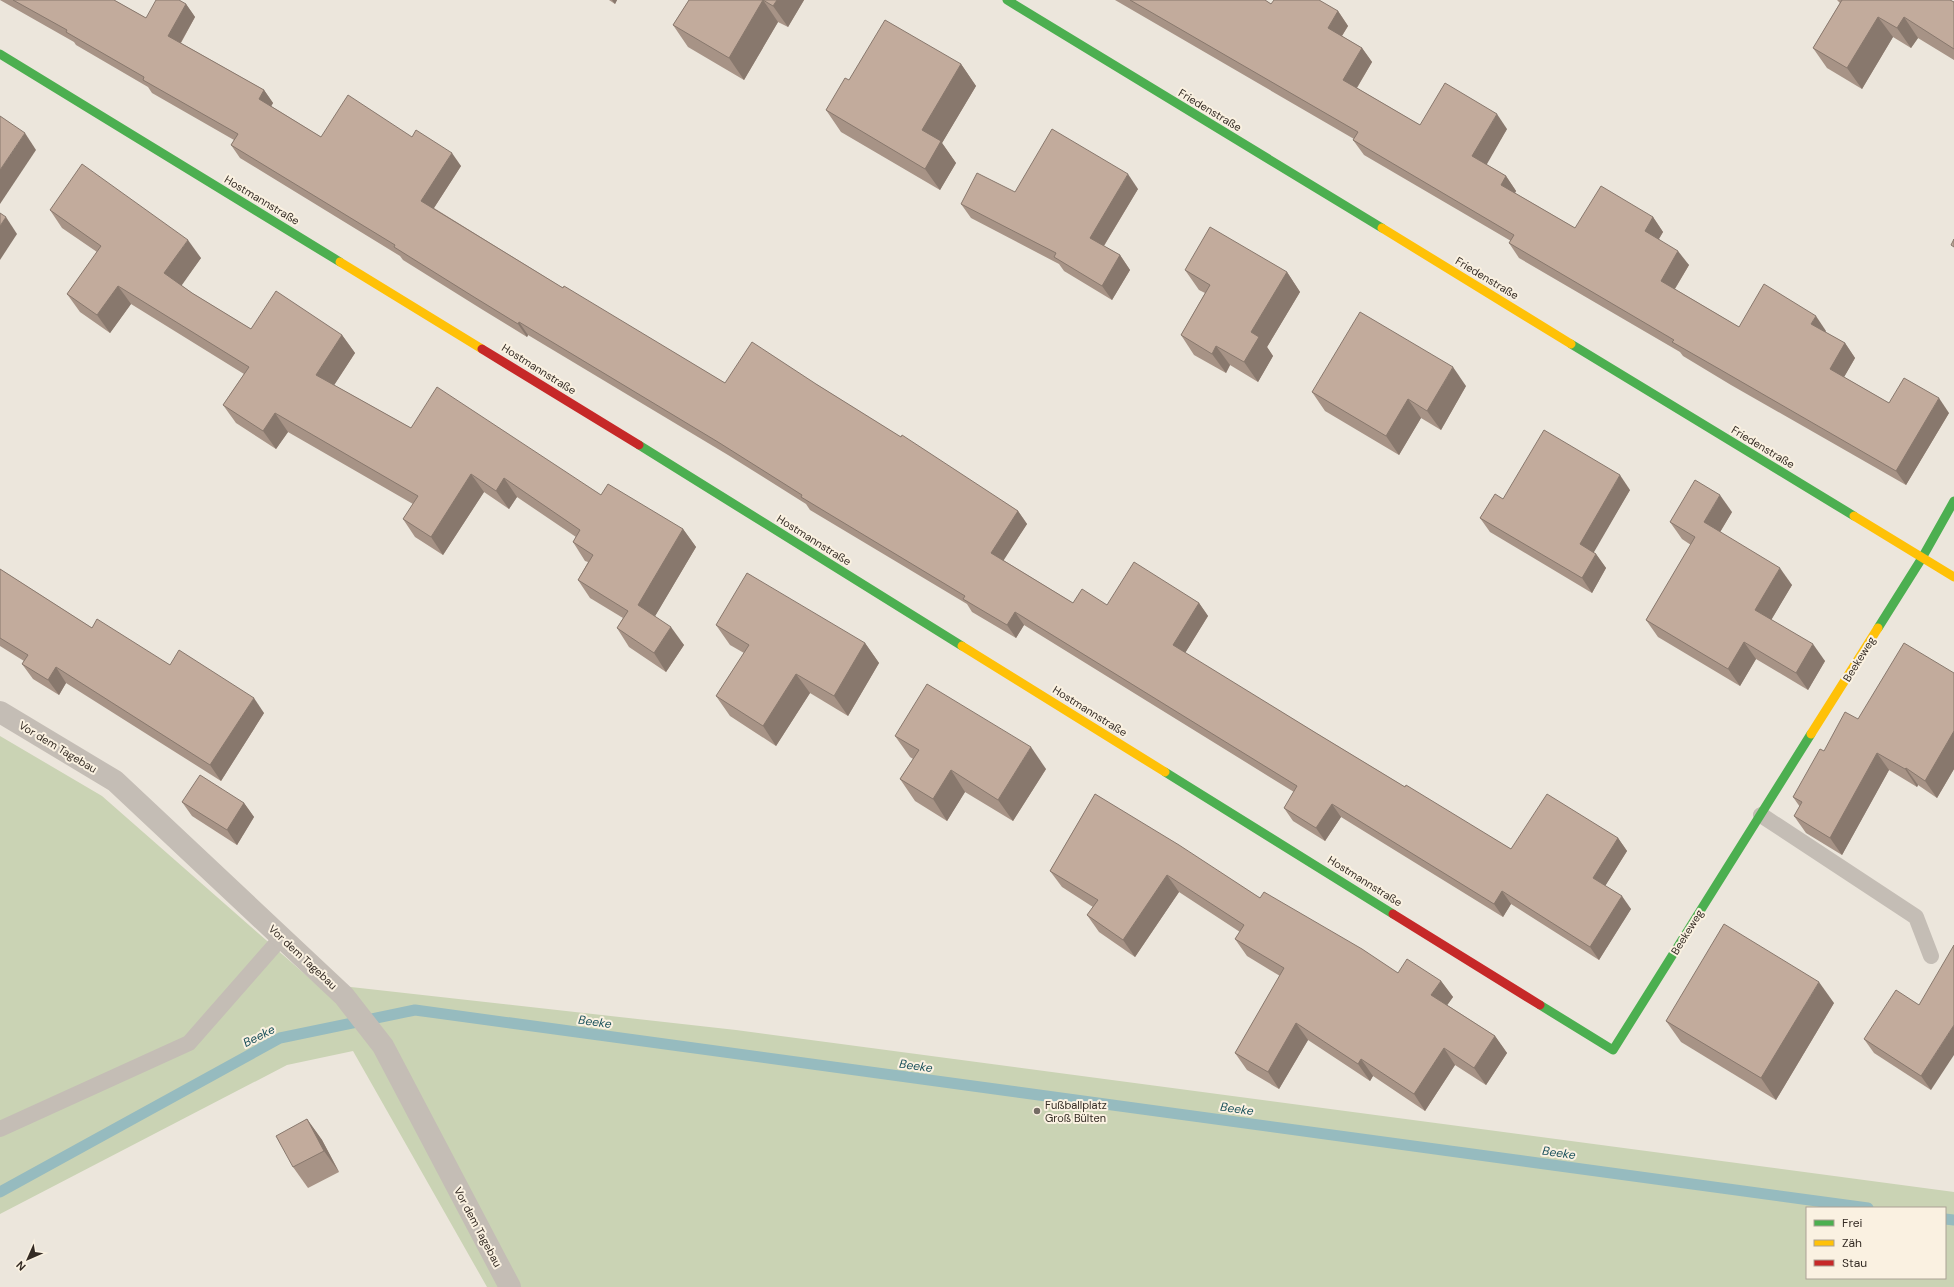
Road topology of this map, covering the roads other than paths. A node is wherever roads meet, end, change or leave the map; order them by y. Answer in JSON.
{"nodes":[{"id":1,"x":1007,"y":0,"type":"edge"},
{"id":2,"x":0,"y":54,"type":"edge"},
{"id":3,"x":1954,"y":501,"type":"edge"},
{"id":4,"x":1922,"y":558,"type":"junction"},
{"id":5,"x":1954,"y":577,"type":"edge"},
{"id":6,"x":0,"y":712,"type":"edge"},
{"id":7,"x":1761,"y":814,"type":"junction"},
{"id":8,"x":282,"y":937,"type":"junction"},
{"id":9,"x":1931,"y":956,"type":"dead end"},
{"id":10,"x":1613,"y":1050,"type":"joint"},
{"id":11,"x":0,"y":1129,"type":"edge"},
{"id":12,"x":510,"y":1287,"type":"edge"}],
"edges":[{"from":1,"to":4,"type":"street","name":"Friedenstraße"},
{"from":2,"to":10,"type":"street","name":"Hostmannstraße"},
{"from":3,"to":4,"type":"street","name":"Beekeweg"},
{"from":4,"to":5,"type":"street","name":"Friedenstraße"},
{"from":4,"to":7,"type":"street","name":"Beekeweg"},
{"from":6,"to":8,"type":"street","name":"Vor dem Tagebau"},
{"from":7,"to":9,"type":"lane"},
{"from":7,"to":10,"type":"street","name":"Beekeweg"},
{"from":8,"to":11,"type":"lane"},
{"from":8,"to":12,"type":"street","name":"Vor dem Tagebau"}]}
